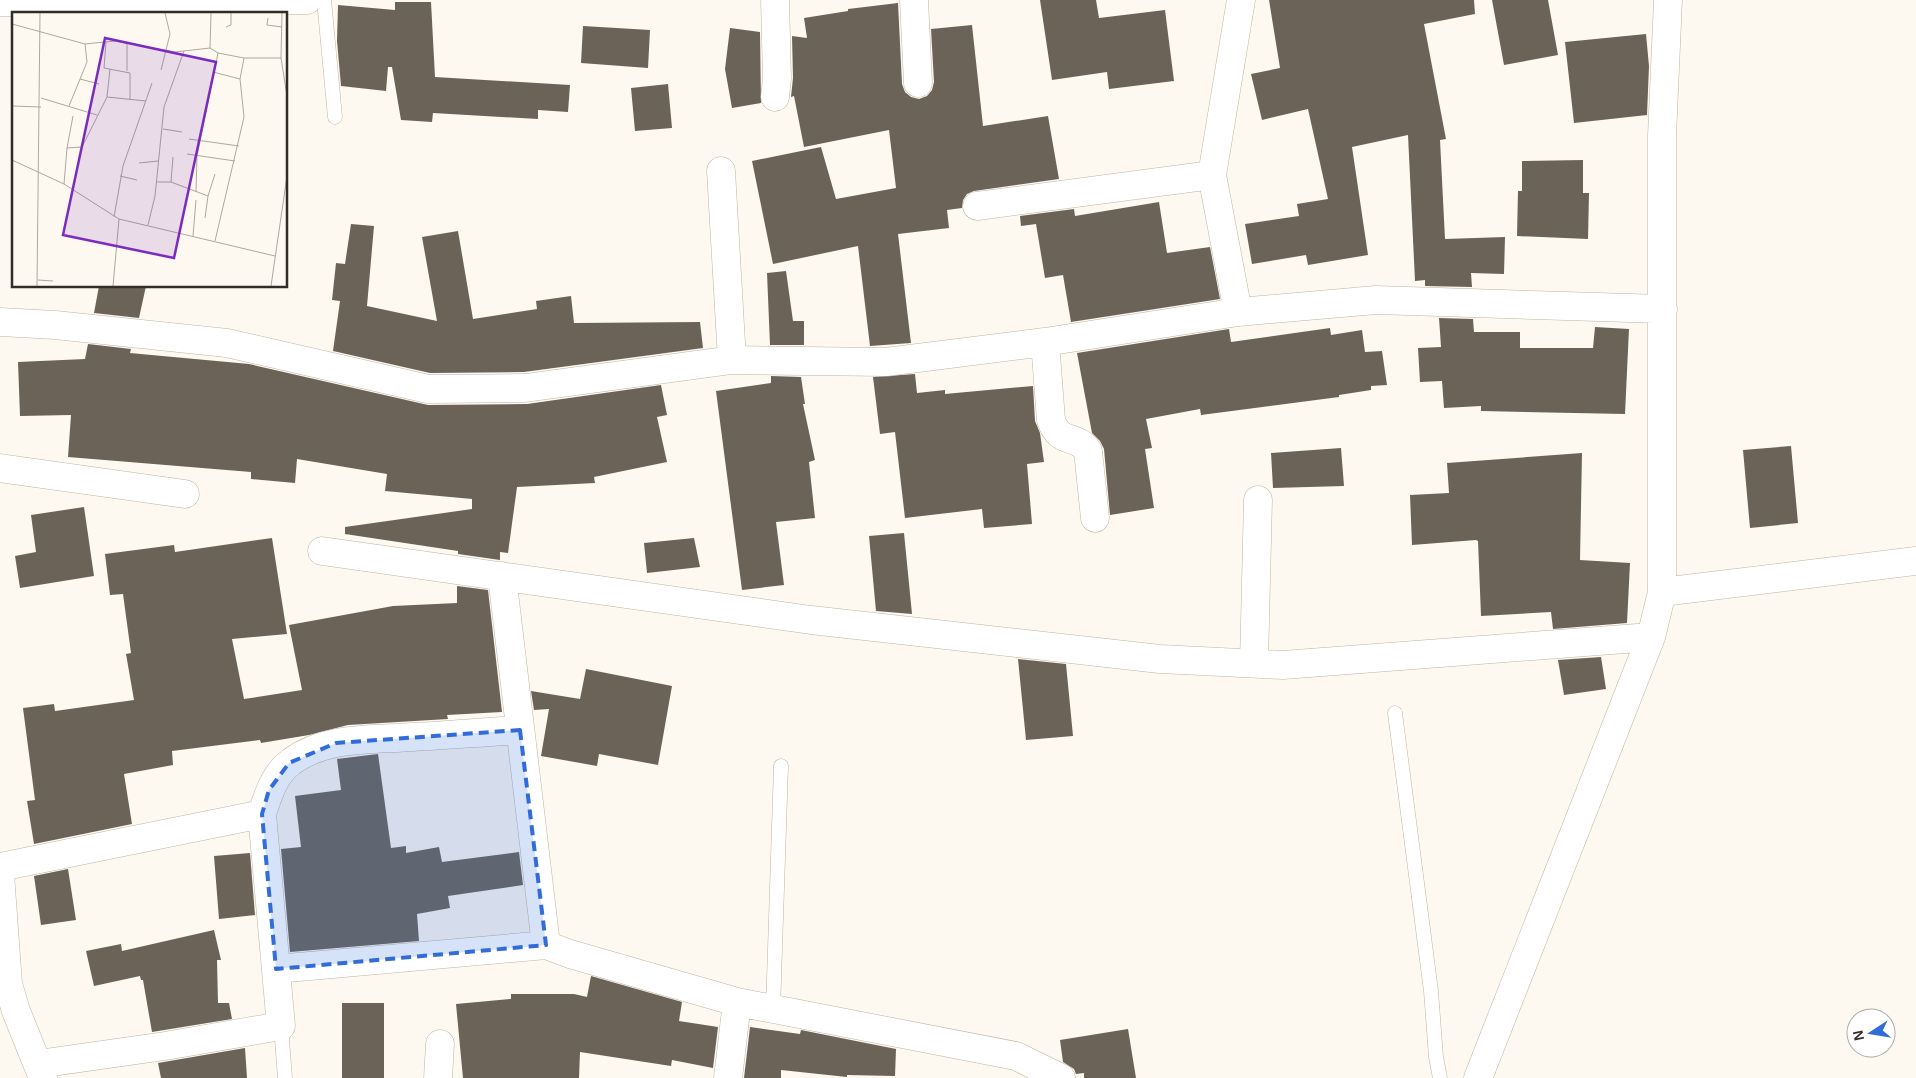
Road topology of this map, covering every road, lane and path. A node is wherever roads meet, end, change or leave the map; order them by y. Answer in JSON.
{"nodes":[{"id":1,"x":307,"y":0,"type":"edge"},
{"id":2,"x":324,"y":0,"type":"edge"},
{"id":3,"x":775,"y":0,"type":"edge"},
{"id":4,"x":914,"y":0,"type":"edge"},
{"id":5,"x":1241,"y":0,"type":"edge"},
{"id":6,"x":1668,"y":0,"type":"edge"},
{"id":7,"x":0,"y":2,"type":"edge"},
{"id":8,"x":106,"y":3,"type":"edge"},
{"id":9,"x":918,"y":83,"type":"dead end"},
{"id":10,"x":775,"y":97,"type":"dead end"},
{"id":11,"x":335,"y":117,"type":"dead end"},
{"id":12,"x":721,"y":171,"type":"dead end"},
{"id":13,"x":1212,"y":175,"type":"junction"},
{"id":14,"x":977,"y":206,"type":"dead end"},
{"id":15,"x":1662,"y":309,"type":"junction"},
{"id":16,"x":1238,"y":312,"type":"junction"},
{"id":17,"x":0,"y":322,"type":"edge"},
{"id":18,"x":1045,"y":342,"type":"junction"},
{"id":19,"x":732,"y":360,"type":"junction"},
{"id":20,"x":0,"y":468,"type":"edge"},
{"id":21,"x":185,"y":494,"type":"dead end"},
{"id":22,"x":1258,"y":500,"type":"dead end"},
{"id":23,"x":1095,"y":518,"type":"dead end"},
{"id":24,"x":322,"y":551,"type":"dead end"},
{"id":25,"x":1916,"y":560,"type":"edge"},
{"id":26,"x":502,"y":576,"type":"junction"},
{"id":27,"x":1662,"y":592,"type":"junction"},
{"id":28,"x":1651,"y":637,"type":"junction"},
{"id":29,"x":1254,"y":664,"type":"junction"},
{"id":30,"x":1395,"y":713,"type":"dead end"},
{"id":31,"x":520,"y":730,"type":"junction"},
{"id":32,"x":781,"y":766,"type":"dead end"},
{"id":33,"x":262,"y":814,"type":"junction"},
{"id":34,"x":0,"y":867,"type":"edge"},
{"id":35,"x":0,"y":874,"type":"edge"},
{"id":36,"x":546,"y":945,"type":"junction"},
{"id":37,"x":276,"y":969,"type":"junction"},
{"id":38,"x":737,"y":1002,"type":"junction"},
{"id":39,"x":772,"y":1010,"type":"junction"},
{"id":40,"x":281,"y":1026,"type":"junction"},
{"id":41,"x":440,"y":1044,"type":"dead end"},
{"id":42,"x":40,"y":1071,"type":"edge"},
{"id":43,"x":285,"y":1078,"type":"edge"},
{"id":44,"x":438,"y":1078,"type":"edge"},
{"id":45,"x":728,"y":1078,"type":"edge"},
{"id":46,"x":1062,"y":1078,"type":"edge"},
{"id":47,"x":1440,"y":1078,"type":"edge"},
{"id":48,"x":1478,"y":1078,"type":"edge"}],
"edges":[{"from":1,"to":8,"type":"street"},
{"from":2,"to":11,"type":"lane"},
{"from":3,"to":10,"type":"street"},
{"from":4,"to":9,"type":"street"},
{"from":5,"to":13,"type":"street"},
{"from":6,"to":15,"type":"street"},
{"from":7,"to":8,"type":"street"},
{"from":12,"to":19,"type":"street"},
{"from":13,"to":14,"type":"street"},
{"from":13,"to":16,"type":"street"},
{"from":15,"to":16,"type":"street"},
{"from":15,"to":27,"type":"street"},
{"from":16,"to":18,"type":"street"},
{"from":17,"to":19,"type":"street"},
{"from":18,"to":19,"type":"street"},
{"from":18,"to":23,"type":"street"},
{"from":20,"to":21,"type":"street"},
{"from":22,"to":29,"type":"street"},
{"from":24,"to":26,"type":"street"},
{"from":25,"to":27,"type":"street"},
{"from":26,"to":29,"type":"street"},
{"from":26,"to":31,"type":"street"},
{"from":27,"to":28,"type":"street"},
{"from":28,"to":29,"type":"street"},
{"from":28,"to":48,"type":"street"},
{"from":30,"to":47,"type":"lane"},
{"from":31,"to":33,"type":"street"},
{"from":31,"to":36,"type":"street"},
{"from":32,"to":39,"type":"lane"},
{"from":33,"to":34,"type":"street"},
{"from":33,"to":37,"type":"street"},
{"from":35,"to":42,"type":"street"},
{"from":36,"to":37,"type":"street"},
{"from":36,"to":38,"type":"street"},
{"from":37,"to":40,"type":"street"},
{"from":38,"to":39,"type":"street"},
{"from":38,"to":45,"type":"street"},
{"from":39,"to":46,"type":"street"},
{"from":40,"to":42,"type":"street"},
{"from":40,"to":43,"type":"lane"},
{"from":41,"to":44,"type":"street"}]}
